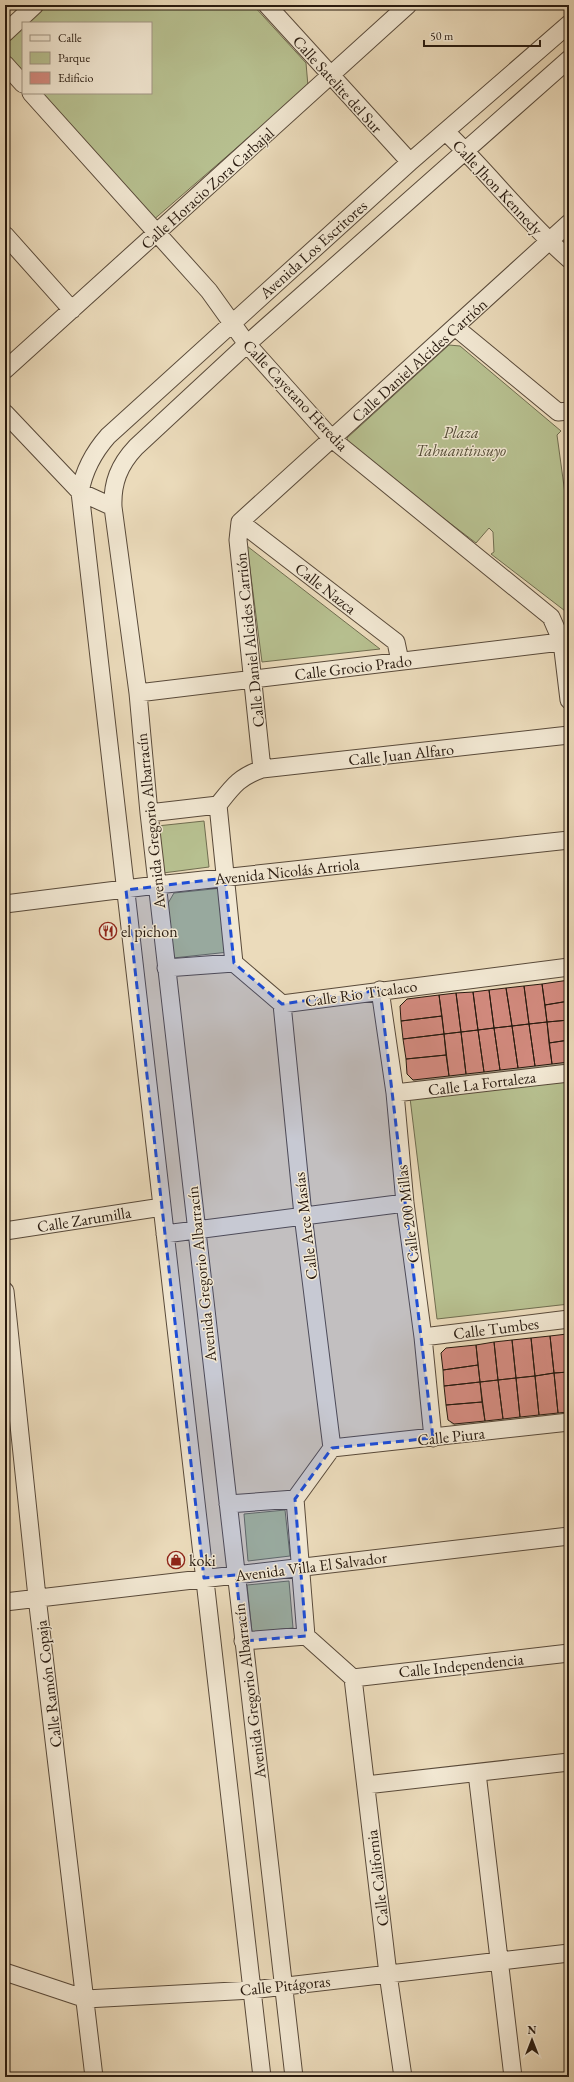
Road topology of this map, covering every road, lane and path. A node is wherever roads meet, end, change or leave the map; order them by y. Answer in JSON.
{"nodes":[{"id":1,"x":36,"y":5,"type":"edge"},
{"id":2,"x":267,"y":5,"type":"edge"},
{"id":3,"x":408,"y":5,"type":"edge"},
{"id":4,"x":569,"y":24,"type":"edge"},
{"id":5,"x":5,"y":33,"type":"edge"},
{"id":6,"x":569,"y":59,"type":"edge"},
{"id":7,"x":5,"y":64,"type":"edge"},
{"id":8,"x":331,"y":75,"type":"junction"},
{"id":9,"x":22,"y":83,"type":"edge"},
{"id":10,"x":32,"y":94,"type":"edge"},
{"id":11,"x":446,"y":132,"type":"junction"},
{"id":12,"x":466,"y":151,"type":"junction"},
{"id":13,"x":410,"y":162,"type":"junction"},
{"id":14,"x":569,"y":223,"type":"edge"},
{"id":15,"x":157,"y":232,"type":"junction"},
{"id":16,"x":5,"y":235,"type":"edge"},
{"id":17,"x":549,"y":242,"type":"junction"},
{"id":18,"x":569,"y":259,"type":"edge"},
{"id":19,"x":72,"y":310,"type":"junction"},
{"id":20,"x":232,"y":322,"type":"junction"},
{"id":21,"x":455,"y":327,"type":"junction"},
{"id":22,"x":247,"y":344,"type":"junction"},
{"id":23,"x":5,"y":370,"type":"edge"},
{"id":24,"x":569,"y":411,"type":"edge"},
{"id":25,"x":5,"y":412,"type":"edge"},
{"id":26,"x":332,"y":439,"type":"junction"},
{"id":27,"x":80,"y":492,"type":"junction"},
{"id":28,"x":113,"y":507,"type":"junction"},
{"id":29,"x":240,"y":522,"type":"junction"},
{"id":30,"x":565,"y":641,"type":"edge"},
{"id":31,"x":400,"y":661,"type":"junction"},
{"id":32,"x":253,"y":679,"type":"junction"},
{"id":33,"x":138,"y":693,"type":"junction"},
{"id":34,"x":569,"y":700,"type":"edge"},
{"id":35,"x":569,"y":735,"type":"edge"},
{"id":36,"x":262,"y":769,"type":"junction"},
{"id":37,"x":218,"y":805,"type":"junction"},
{"id":38,"x":149,"y":813,"type":"junction"},
{"id":39,"x":569,"y":840,"type":"edge"},
{"id":40,"x":225,"y":878,"type":"junction"},
{"id":41,"x":157,"y":885,"type":"junction"},
{"id":42,"x":126,"y":890,"type":"junction"},
{"id":43,"x":5,"y":904,"type":"edge"},
{"id":44,"x":234,"y":963,"type":"junction"},
{"id":45,"x":569,"y":967,"type":"edge"},
{"id":46,"x":166,"y":968,"type":"junction"},
{"id":47,"x":380,"y":990,"type":"junction"},
{"id":48,"x":282,"y":1004,"type":"junction"},
{"id":49,"x":569,"y":1073,"type":"edge"},
{"id":50,"x":395,"y":1093,"type":"junction"},
{"id":51,"x":405,"y":1203,"type":"junction"},
{"id":52,"x":162,"y":1207,"type":"junction"},
{"id":53,"x":303,"y":1214,"type":"junction"},
{"id":54,"x":196,"y":1229,"type":"junction"},
{"id":55,"x":5,"y":1231,"type":"edge"},
{"id":56,"x":165,"y":1234,"type":"junction"},
{"id":57,"x":5,"y":1291,"type":"edge"},
{"id":58,"x":569,"y":1319,"type":"edge"},
{"id":59,"x":423,"y":1337,"type":"junction"},
{"id":60,"x":569,"y":1422,"type":"edge"},
{"id":61,"x":433,"y":1438,"type":"junction"},
{"id":62,"x":332,"y":1448,"type":"junction"},
{"id":63,"x":295,"y":1499,"type":"junction"},
{"id":64,"x":228,"y":1504,"type":"junction"},
{"id":65,"x":569,"y":1536,"type":"edge"},
{"id":66,"x":300,"y":1567,"type":"junction"},
{"id":67,"x":236,"y":1575,"type":"junction"},
{"id":68,"x":204,"y":1578,"type":"junction"},
{"id":69,"x":37,"y":1598,"type":"junction"},
{"id":70,"x":5,"y":1602,"type":"edge"},
{"id":71,"x":306,"y":1636,"type":"junction"},
{"id":72,"x":243,"y":1641,"type":"junction"},
{"id":73,"x":569,"y":1653,"type":"edge"},
{"id":74,"x":354,"y":1678,"type":"junction"},
{"id":75,"x":569,"y":1762,"type":"edge"},
{"id":76,"x":477,"y":1773,"type":"junction"},
{"id":77,"x":366,"y":1786,"type":"junction"},
{"id":78,"x":569,"y":1953,"type":"edge"},
{"id":79,"x":499,"y":1961,"type":"junction"},
{"id":80,"x":5,"y":1972,"type":"edge"},
{"id":81,"x":388,"y":1974,"type":"junction"},
{"id":82,"x":283,"y":1986,"type":"junction"},
{"id":83,"x":252,"y":1990,"type":"junction"},
{"id":84,"x":86,"y":1999,"type":"junction"},
{"id":85,"x":94,"y":2077,"type":"edge"},
{"id":86,"x":262,"y":2077,"type":"edge"},
{"id":87,"x":294,"y":2077,"type":"edge"},
{"id":88,"x":403,"y":2077,"type":"edge"},
{"id":89,"x":512,"y":2077,"type":"edge"}],
"edges":[{"from":1,"to":5,"type":"street"},
{"from":2,"to":8,"type":"street","name":"Calle Satelite del Sur"},
{"from":3,"to":8,"type":"street","name":"Calle Horacio Zora Carbajal"},
{"from":4,"to":11,"type":"street","name":"Avenida Los Escritores"},
{"from":6,"to":12,"type":"street","name":"Avenida Los Escritores"},
{"from":7,"to":9,"type":"street"},
{"from":8,"to":13,"type":"street","name":"Calle Satelite del Sur"},
{"from":8,"to":15,"type":"street","name":"Calle Horacio Zora Carbajal"},
{"from":10,"to":15,"type":"street","name":"Calle Cayetano Heredia"},
{"from":11,"to":12,"type":"street","name":"Calle Jhon Kennedy"},
{"from":11,"to":13,"type":"street","name":"Avenida Los Escritores"},
{"from":12,"to":17,"type":"street","name":"Calle Jhon Kennedy"},
{"from":12,"to":22,"type":"street","name":"Avenida Los Escritores"},
{"from":13,"to":20,"type":"street","name":"Avenida Los Escritores"},
{"from":14,"to":17,"type":"street","name":"Calle Daniel Alcides Carrión"},
{"from":15,"to":19,"type":"street","name":"Calle Horacio Zora Carbajal"},
{"from":15,"to":20,"type":"street","name":"Calle Cayetano Heredia"},
{"from":16,"to":19,"type":"street"},
{"from":17,"to":18,"type":"street","name":"Calle Jhon Kennedy"},
{"from":17,"to":21,"type":"street","name":"Calle Daniel Alcides Carrión"},
{"from":19,"to":23,"type":"street","name":"Calle Horacio Zora Carbajal"},
{"from":20,"to":22,"type":"street","name":"Calle Cayetano Heredia"},
{"from":20,"to":27,"type":"street","name":"Avenida Los Escritores"},
{"from":21,"to":24,"type":"street"},
{"from":21,"to":26,"type":"street","name":"Calle Daniel Alcides Carrión"},
{"from":22,"to":26,"type":"street","name":"Calle Cayetano Heredia"},
{"from":22,"to":28,"type":"street","name":"Avenida Los Escritores"},
{"from":25,"to":27,"type":"street"},
{"from":26,"to":29,"type":"street","name":"Calle Daniel Alcides Carrión"},
{"from":26,"to":30,"type":"street","name":"Calle Cayetano Heredia"},
{"from":27,"to":28,"type":"street"},
{"from":27,"to":42,"type":"street","name":"Avenida Gregorio Albarracín"},
{"from":28,"to":33,"type":"street","name":"Avenida Gregorio Albarracín"},
{"from":29,"to":31,"type":"street","name":"Calle Nazca"},
{"from":29,"to":32,"type":"street","name":"Calle Daniel Alcides Carrión"},
{"from":30,"to":31,"type":"street","name":"Calle Grocio Prado"},
{"from":30,"to":34,"type":"street","name":"Calle Cayetano Heredia"},
{"from":31,"to":32,"type":"street","name":"Calle Grocio Prado"},
{"from":32,"to":33,"type":"street","name":"Calle Grocio Prado"},
{"from":32,"to":36,"type":"street","name":"Calle Daniel Alcides Carrión"},
{"from":33,"to":38,"type":"street","name":"Avenida Gregorio Albarracín"},
{"from":35,"to":36,"type":"street","name":"Calle Juan Alfaro"},
{"from":36,"to":37,"type":"street","name":"Calle Juan Alfaro"},
{"from":37,"to":38,"type":"street"},
{"from":37,"to":40,"type":"street"},
{"from":38,"to":41,"type":"street","name":"Avenida Gregorio Albarracín"},
{"from":39,"to":40,"type":"street","name":"Avenida Nicolás Arriola"},
{"from":40,"to":41,"type":"street","name":"Avenida Nicolás Arriola"},
{"from":40,"to":44,"type":"street"},
{"from":41,"to":42,"type":"street","name":"Avenida Nicolás Arriola"},
{"from":41,"to":46,"type":"street","name":"Avenida Gregorio Albarracín"},
{"from":42,"to":43,"type":"street","name":"Avenida Nicolás Arriola"},
{"from":42,"to":52,"type":"street","name":"Avenida Gregorio Albarracín"},
{"from":44,"to":46,"type":"street"},
{"from":44,"to":48,"type":"street","name":"Calle Rio Ticalaco"},
{"from":45,"to":47,"type":"street","name":"Calle Rio Ticalaco"},
{"from":46,"to":54,"type":"street","name":"Avenida Gregorio Albarracín"},
{"from":47,"to":48,"type":"street","name":"Calle Rio Ticalaco"},
{"from":47,"to":50,"type":"street","name":"Calle 200 Millas"},
{"from":48,"to":53,"type":"street","name":"Calle Arce Masías"},
{"from":49,"to":50,"type":"street","name":"Calle La Fortaleza"},
{"from":50,"to":51,"type":"street","name":"Calle 200 Millas"},
{"from":51,"to":53,"type":"street"},
{"from":51,"to":59,"type":"street","name":"Calle 200 Millas"},
{"from":52,"to":55,"type":"street","name":"Calle Zarumilla"},
{"from":52,"to":56,"type":"street","name":"Avenida Gregorio Albarracín"},
{"from":53,"to":54,"type":"street"},
{"from":53,"to":62,"type":"street","name":"Calle Arce Masías"},
{"from":54,"to":56,"type":"street"},
{"from":54,"to":64,"type":"street","name":"Avenida Gregorio Albarracín"},
{"from":56,"to":68,"type":"street","name":"Avenida Gregorio Albarracín"},
{"from":57,"to":69,"type":"street","name":"Calle Ramón Copaja"},
{"from":58,"to":59,"type":"street","name":"Calle Tumbes"},
{"from":59,"to":61,"type":"street","name":"Calle 200 Millas"},
{"from":60,"to":61,"type":"street","name":"Calle Piura"},
{"from":61,"to":62,"type":"street","name":"Calle Piura"},
{"from":62,"to":63,"type":"street"},
{"from":63,"to":64,"type":"street"},
{"from":63,"to":66,"type":"street"},
{"from":64,"to":67,"type":"street","name":"Avenida Gregorio Albarracín"},
{"from":65,"to":66,"type":"street","name":"Avenida Villa El Salvador"},
{"from":66,"to":67,"type":"street","name":"Avenida Villa El Salvador"},
{"from":66,"to":71,"type":"street"},
{"from":67,"to":68,"type":"street","name":"Avenida Villa El Salvador"},
{"from":67,"to":72,"type":"street","name":"Avenida Gregorio Albarracín"},
{"from":68,"to":69,"type":"street","name":"Avenida Villa El Salvador"},
{"from":68,"to":83,"type":"street","name":"Avenida Gregorio Albarracín"},
{"from":69,"to":70,"type":"street","name":"Avenida Villa El Salvador"},
{"from":69,"to":84,"type":"street","name":"Calle Ramón Copaja"},
{"from":71,"to":72,"type":"street"},
{"from":71,"to":74,"type":"street"},
{"from":72,"to":82,"type":"street","name":"Avenida Gregorio Albarracín"},
{"from":73,"to":74,"type":"street","name":"Calle Independencia"},
{"from":74,"to":77,"type":"street","name":"Calle California"},
{"from":75,"to":76,"type":"street"},
{"from":76,"to":77,"type":"street"},
{"from":76,"to":79,"type":"street"},
{"from":77,"to":81,"type":"street","name":"Calle California"},
{"from":78,"to":79,"type":"street","name":"Calle Pitágoras"},
{"from":79,"to":81,"type":"street","name":"Calle Pitágoras"},
{"from":79,"to":89,"type":"street"},
{"from":80,"to":84,"type":"street","name":"Calle Pitágoras"},
{"from":81,"to":82,"type":"street","name":"Calle Pitágoras"},
{"from":81,"to":88,"type":"street","name":"Calle California"},
{"from":82,"to":83,"type":"street","name":"Calle Pitágoras"},
{"from":82,"to":87,"type":"street","name":"Avenida Gregorio Albarracín"},
{"from":83,"to":84,"type":"street","name":"Calle Pitágoras"},
{"from":83,"to":86,"type":"street","name":"Avenida Gregorio Albarracín"},
{"from":84,"to":85,"type":"street","name":"Calle Ramón Copaja"}]}
